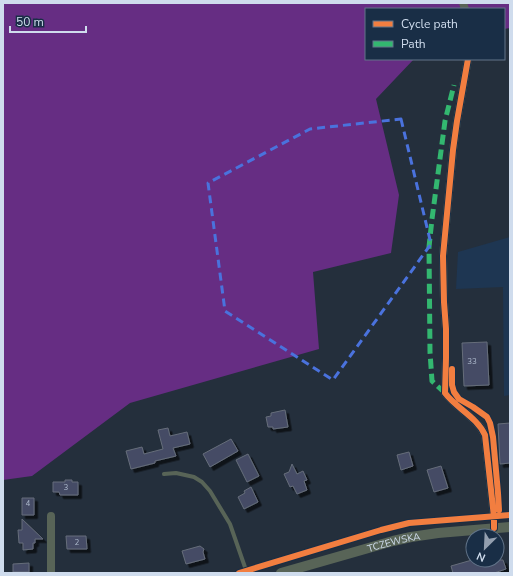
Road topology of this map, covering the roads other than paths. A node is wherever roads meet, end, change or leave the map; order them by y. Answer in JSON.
{"nodes":[{"id":1,"x":468,"y":60,"type":"edge"},
{"id":2,"x":164,"y":474,"type":"dead end"},
{"id":3,"x":51,"y":516,"type":"dead end"},
{"id":4,"x":510,"y":527,"type":"edge"},
{"id":5,"x":494,"y":528,"type":"joint"},
{"id":6,"x":465,"y":531,"type":"edge"},
{"id":7,"x":52,"y":573,"type":"edge"},
{"id":8,"x":247,"y":573,"type":"edge"},
{"id":9,"x":281,"y":573,"type":"edge"}],
"edges":[{"from":1,"to":5,"type":"street"},
{"from":2,"to":8,"type":"lane"},
{"from":3,"to":7,"type":"street"},
{"from":4,"to":5,"type":"street","name":"TCZEWSKA"},
{"from":6,"to":9,"type":"street","name":"TCZEWSKA"}]}
